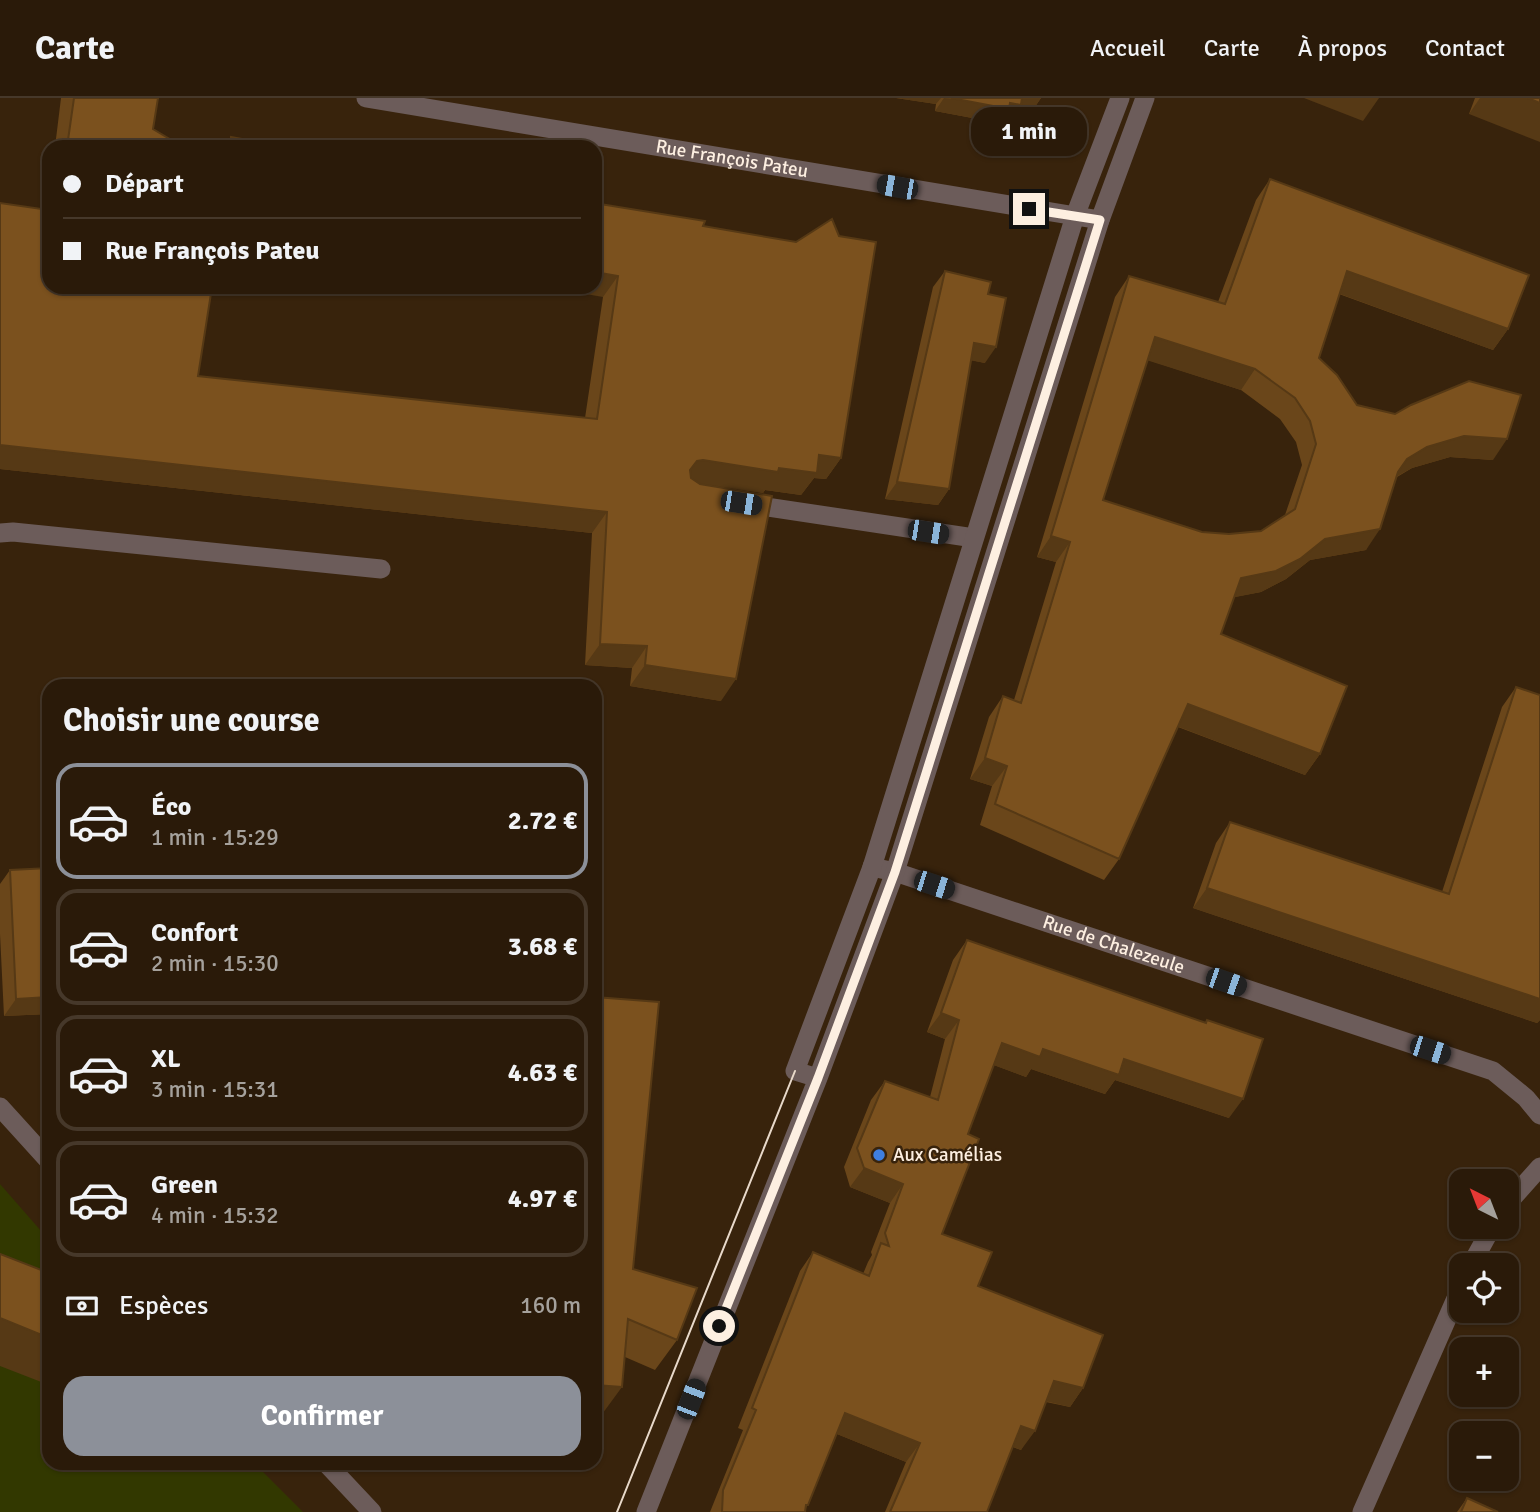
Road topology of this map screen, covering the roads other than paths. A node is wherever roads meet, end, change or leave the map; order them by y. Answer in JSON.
{"nodes":[{"id":1,"x":366,"y":98,"type":"edge"},
{"id":2,"x":1120,"y":98,"type":"edge"},
{"id":3,"x":1145,"y":98,"type":"edge"},
{"id":4,"x":1075,"y":216,"type":"junction"},
{"id":5,"x":1100,"y":220,"type":"junction"},
{"id":6,"x":727,"y":500,"type":"edge"},
{"id":7,"x":0,"y":533,"type":"edge"},
{"id":8,"x":974,"y":538,"type":"junction"},
{"id":9,"x":381,"y":569,"type":"dead end"},
{"id":10,"x":872,"y":867,"type":"junction"},
{"id":11,"x":895,"y":872,"type":"junction"},
{"id":12,"x":818,"y":1078,"type":"junction"},
{"id":13,"x":0,"y":1107,"type":"edge"},
{"id":14,"x":1540,"y":1115,"type":"edge"},
{"id":15,"x":42,"y":1153,"type":"edge"},
{"id":16,"x":1540,"y":1167,"type":"edge"},
{"id":17,"x":1519,"y":1190,"type":"edge"},
{"id":18,"x":1449,"y":1314,"type":"edge"},
{"id":19,"x":333,"y":1470,"type":"edge"},
{"id":20,"x":372,"y":1512,"type":"edge"},
{"id":21,"x":646,"y":1512,"type":"edge"},
{"id":22,"x":1362,"y":1512,"type":"edge"}],
"edges":[{"from":1,"to":4,"type":"street","name":"Rue François Pateu"},
{"from":2,"to":4,"type":"street"},
{"from":3,"to":5,"type":"street"},
{"from":4,"to":5,"type":"street","name":"Rue François Pateu"},
{"from":4,"to":8,"type":"street"},
{"from":5,"to":11,"type":"street"},
{"from":6,"to":8,"type":"street"},
{"from":7,"to":9,"type":"street"},
{"from":8,"to":10,"type":"street"},
{"from":10,"to":11,"type":"street","name":"Rue de Chalezeule"},
{"from":10,"to":12,"type":"street"},
{"from":11,"to":12,"type":"street"},
{"from":11,"to":14,"type":"street","name":"Rue de Chalezeule"},
{"from":12,"to":21,"type":"street"},
{"from":13,"to":15,"type":"street"},
{"from":16,"to":17,"type":"street"},
{"from":18,"to":22,"type":"street"},
{"from":19,"to":20,"type":"street"}]}
